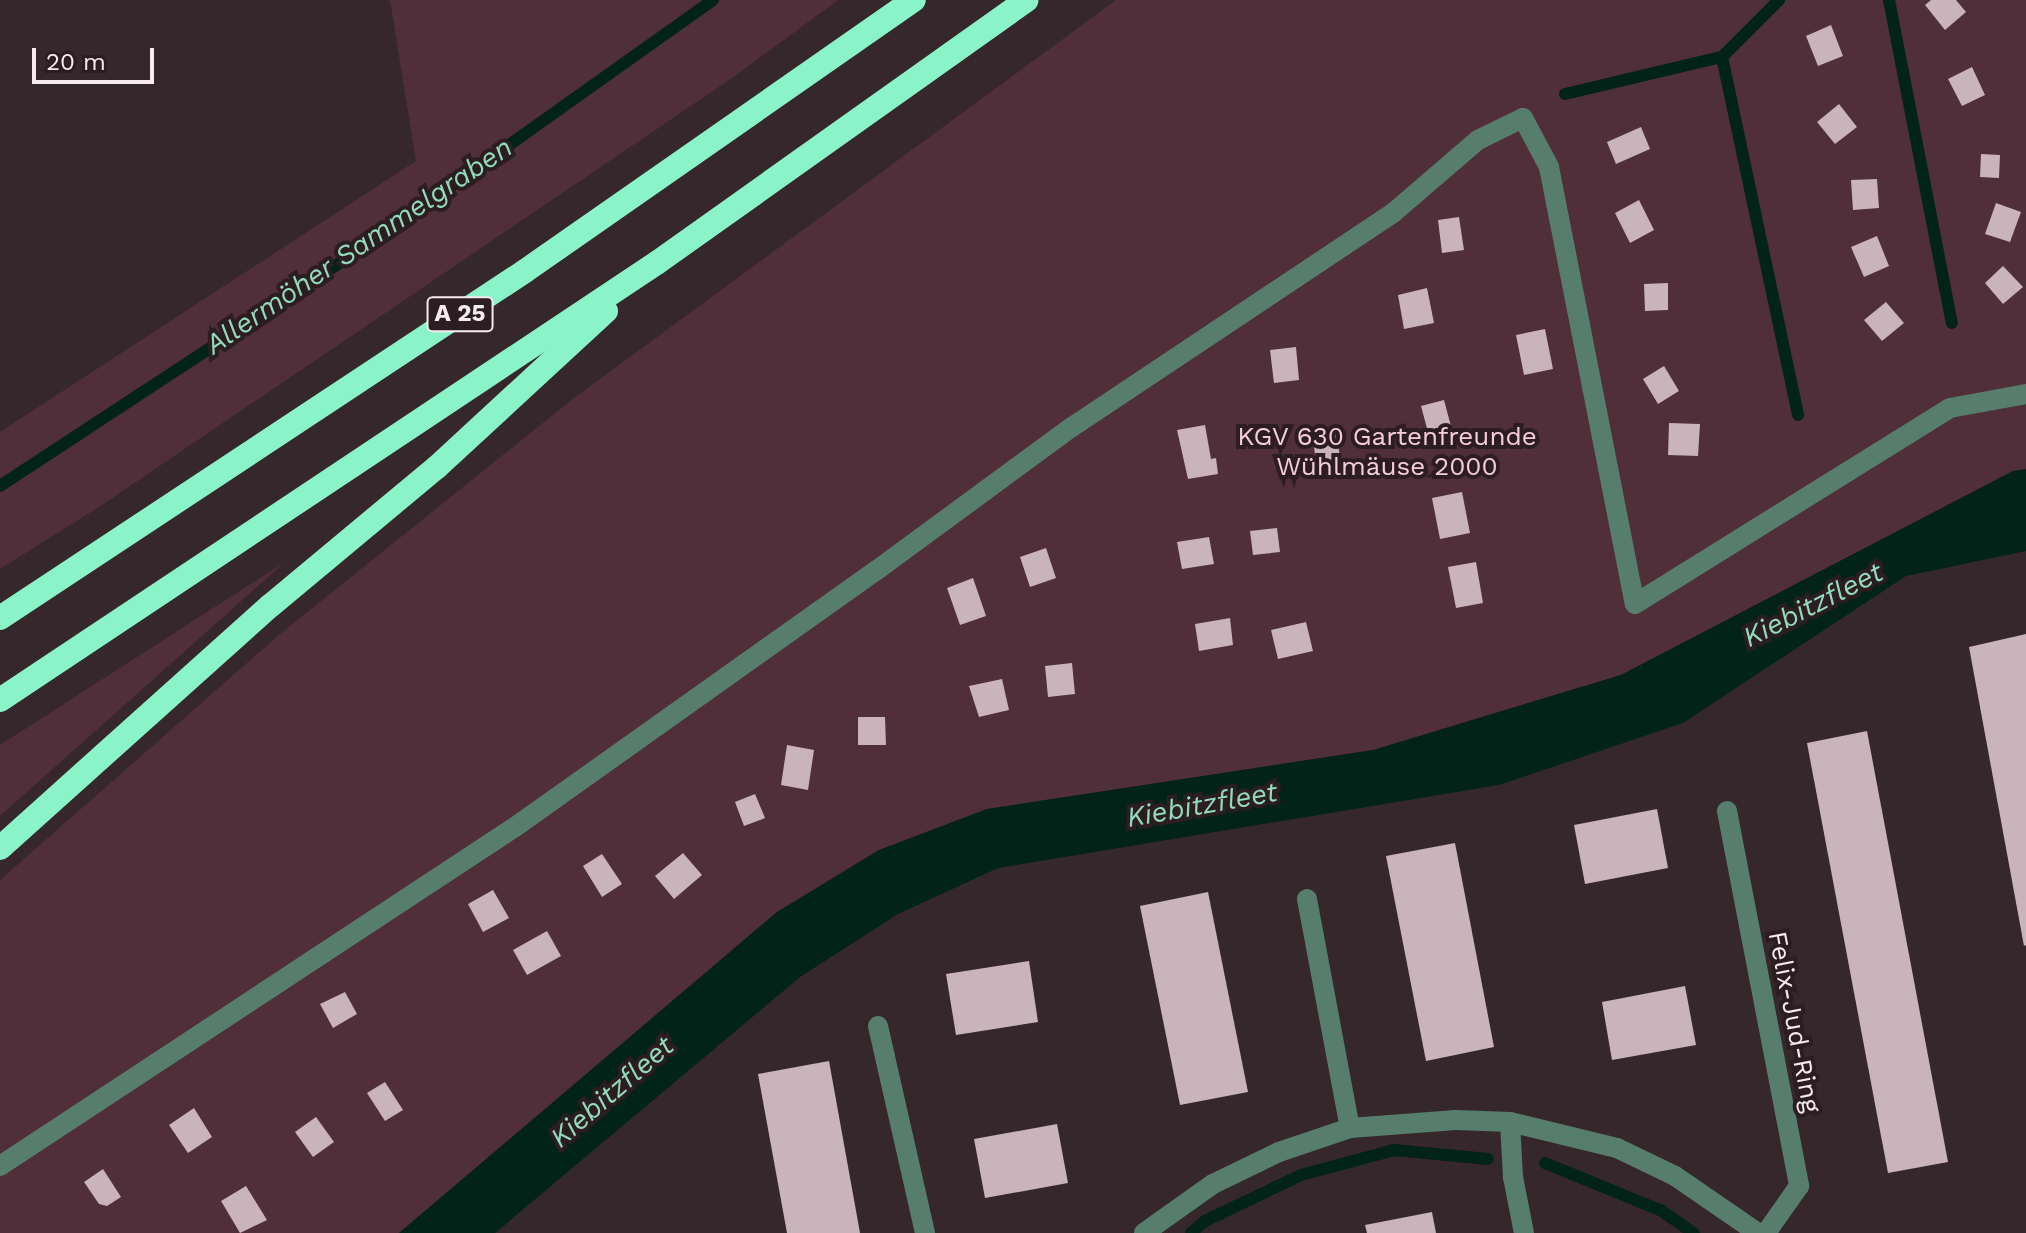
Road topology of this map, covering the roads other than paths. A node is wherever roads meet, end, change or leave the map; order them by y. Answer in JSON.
{"nodes":[{"id":1,"x":914,"y":0,"type":"edge"},
{"id":2,"x":1026,"y":0,"type":"edge"},
{"id":3,"x":658,"y":262,"type":"junction"},
{"id":4,"x":2026,"y":394,"type":"edge"},
{"id":5,"x":0,"y":618,"type":"edge"},
{"id":6,"x":0,"y":700,"type":"edge"},
{"id":7,"x":1727,"y":811,"type":"dead end"},
{"id":8,"x":0,"y":848,"type":"edge"},
{"id":9,"x":1307,"y":899,"type":"dead end"},
{"id":10,"x":878,"y":1026,"type":"dead end"},
{"id":11,"x":1510,"y":1122,"type":"junction"},
{"id":12,"x":1350,"y":1128,"type":"junction"},
{"id":13,"x":0,"y":1166,"type":"edge"},
{"id":14,"x":925,"y":1233,"type":"edge"},
{"id":15,"x":1144,"y":1233,"type":"edge"},
{"id":16,"x":1524,"y":1233,"type":"edge"},
{"id":17,"x":1758,"y":1233,"type":"edge"},
{"id":18,"x":1766,"y":1233,"type":"edge"}],
"edges":[{"from":1,"to":5,"type":"highway","number":"A 25"},
{"from":2,"to":3,"type":"highway","number":"A 25"},
{"from":3,"to":6,"type":"highway","number":"A 25"},
{"from":3,"to":8,"type":"highway"},
{"from":4,"to":13,"type":"street"},
{"from":7,"to":18,"type":"street","name":"Felix-Jud-Ring"},
{"from":9,"to":12,"type":"street"},
{"from":10,"to":14,"type":"street"},
{"from":11,"to":12,"type":"street"},
{"from":11,"to":16,"type":"street"},
{"from":11,"to":17,"type":"street"},
{"from":12,"to":15,"type":"street"}]}
